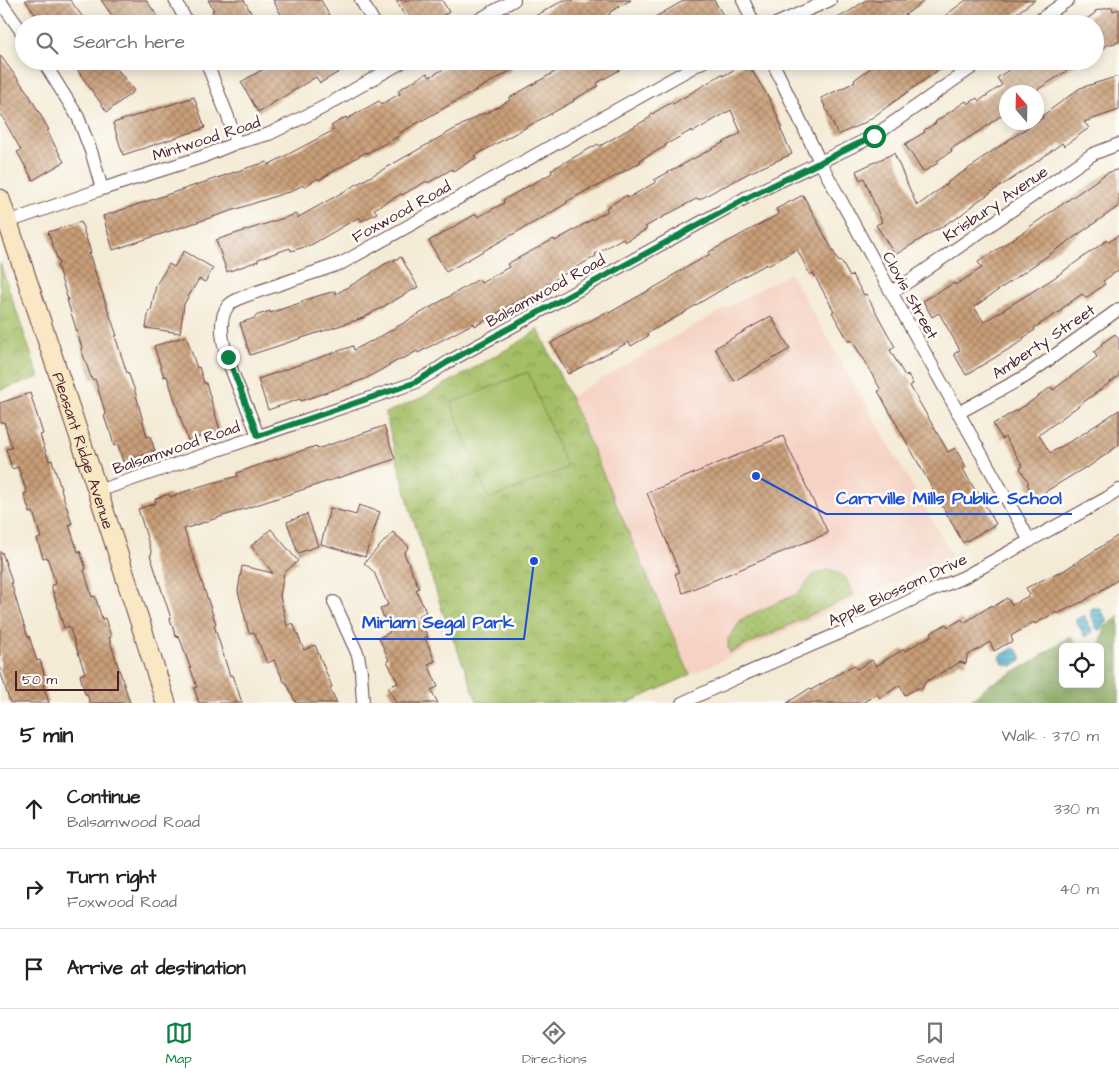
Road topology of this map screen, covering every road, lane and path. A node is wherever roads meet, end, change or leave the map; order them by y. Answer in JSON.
{"nodes":[{"id":1,"x":175,"y":0,"type":"edge"},
{"id":2,"x":361,"y":0,"type":"edge"},
{"id":3,"x":514,"y":0,"type":"edge"},
{"id":4,"x":743,"y":0,"type":"edge"},
{"id":5,"x":830,"y":0,"type":"edge"},
{"id":6,"x":1068,"y":0,"type":"edge"},
{"id":7,"x":0,"y":1,"type":"edge"},
{"id":8,"x":183,"y":15,"type":"edge"},
{"id":9,"x":370,"y":15,"type":"edge"},
{"id":10,"x":487,"y":15,"type":"edge"},
{"id":11,"x":750,"y":15,"type":"edge"},
{"id":12,"x":796,"y":15,"type":"edge"},
{"id":13,"x":1047,"y":15,"type":"edge"},
{"id":14,"x":15,"y":23,"type":"edge"},
{"id":15,"x":49,"y":70,"type":"edge"},
{"id":16,"x":210,"y":70,"type":"edge"},
{"id":17,"x":386,"y":70,"type":"edge"},
{"id":18,"x":688,"y":70,"type":"edge"},
{"id":19,"x":776,"y":70,"type":"edge"},
{"id":20,"x":968,"y":70,"type":"edge"},
{"id":21,"x":236,"y":143,"type":"junction"},
{"id":22,"x":1119,"y":144,"type":"edge"},
{"id":23,"x":820,"y":162,"type":"junction"},
{"id":24,"x":102,"y":188,"type":"junction"},
{"id":25,"x":0,"y":199,"type":"edge"},
{"id":26,"x":8,"y":222,"type":"junction"},
{"id":27,"x":890,"y":292,"type":"junction"},
{"id":28,"x":1119,"y":309,"type":"edge"},
{"id":29,"x":958,"y":413,"type":"junction"},
{"id":30,"x":258,"y":436,"type":"junction"},
{"id":31,"x":1119,"y":490,"type":"edge"},
{"id":32,"x":98,"y":491,"type":"junction"},
{"id":33,"x":1030,"y":541,"type":"junction"},
{"id":34,"x":334,"y":602,"type":"dead end"},
{"id":35,"x":695,"y":700,"type":"edge"},
{"id":36,"x":166,"y":703,"type":"edge"},
{"id":37,"x":363,"y":703,"type":"edge"},
{"id":38,"x":682,"y":703,"type":"edge"}],
"edges":[{"from":1,"to":8,"type":"street"},
{"from":2,"to":9,"type":"street"},
{"from":3,"to":10,"type":"street"},
{"from":4,"to":11,"type":"street"},
{"from":5,"to":12,"type":"street"},
{"from":6,"to":13,"type":"street"},
{"from":7,"to":14,"type":"street"},
{"from":15,"to":24,"type":"street"},
{"from":16,"to":21,"type":"street"},
{"from":17,"to":21,"type":"street","name":"Mintwood Road"},
{"from":18,"to":30,"type":"street","name":"Foxwood Road"},
{"from":19,"to":23,"type":"street","name":"Clovis Street"},
{"from":20,"to":23,"type":"street","name":"Balsamwood Road"},
{"from":21,"to":24,"type":"street","name":"Mintwood Road"},
{"from":22,"to":27,"type":"street","name":"Krisbury Avenue"},
{"from":23,"to":27,"type":"street","name":"Clovis Street"},
{"from":23,"to":30,"type":"street","name":"Balsamwood Road"},
{"from":24,"to":26,"type":"street","name":"Mintwood Road"},
{"from":25,"to":26,"type":"street","name":"Pleasant Ridge Avenue"},
{"from":26,"to":32,"type":"street","name":"Pleasant Ridge Avenue"},
{"from":27,"to":29,"type":"street","name":"Clovis Street"},
{"from":28,"to":29,"type":"street","name":"Amberty Street"},
{"from":29,"to":33,"type":"street","name":"Clovis Street"},
{"from":30,"to":32,"type":"street","name":"Balsamwood Road"},
{"from":31,"to":33,"type":"street","name":"Apple Blossom Drive"},
{"from":32,"to":36,"type":"street","name":"Pleasant Ridge Avenue"},
{"from":33,"to":35,"type":"street","name":"Apple Blossom Drive"},
{"from":34,"to":37,"type":"street"},
{"from":35,"to":38,"type":"street","name":"Apple Blossom Drive"}]}
